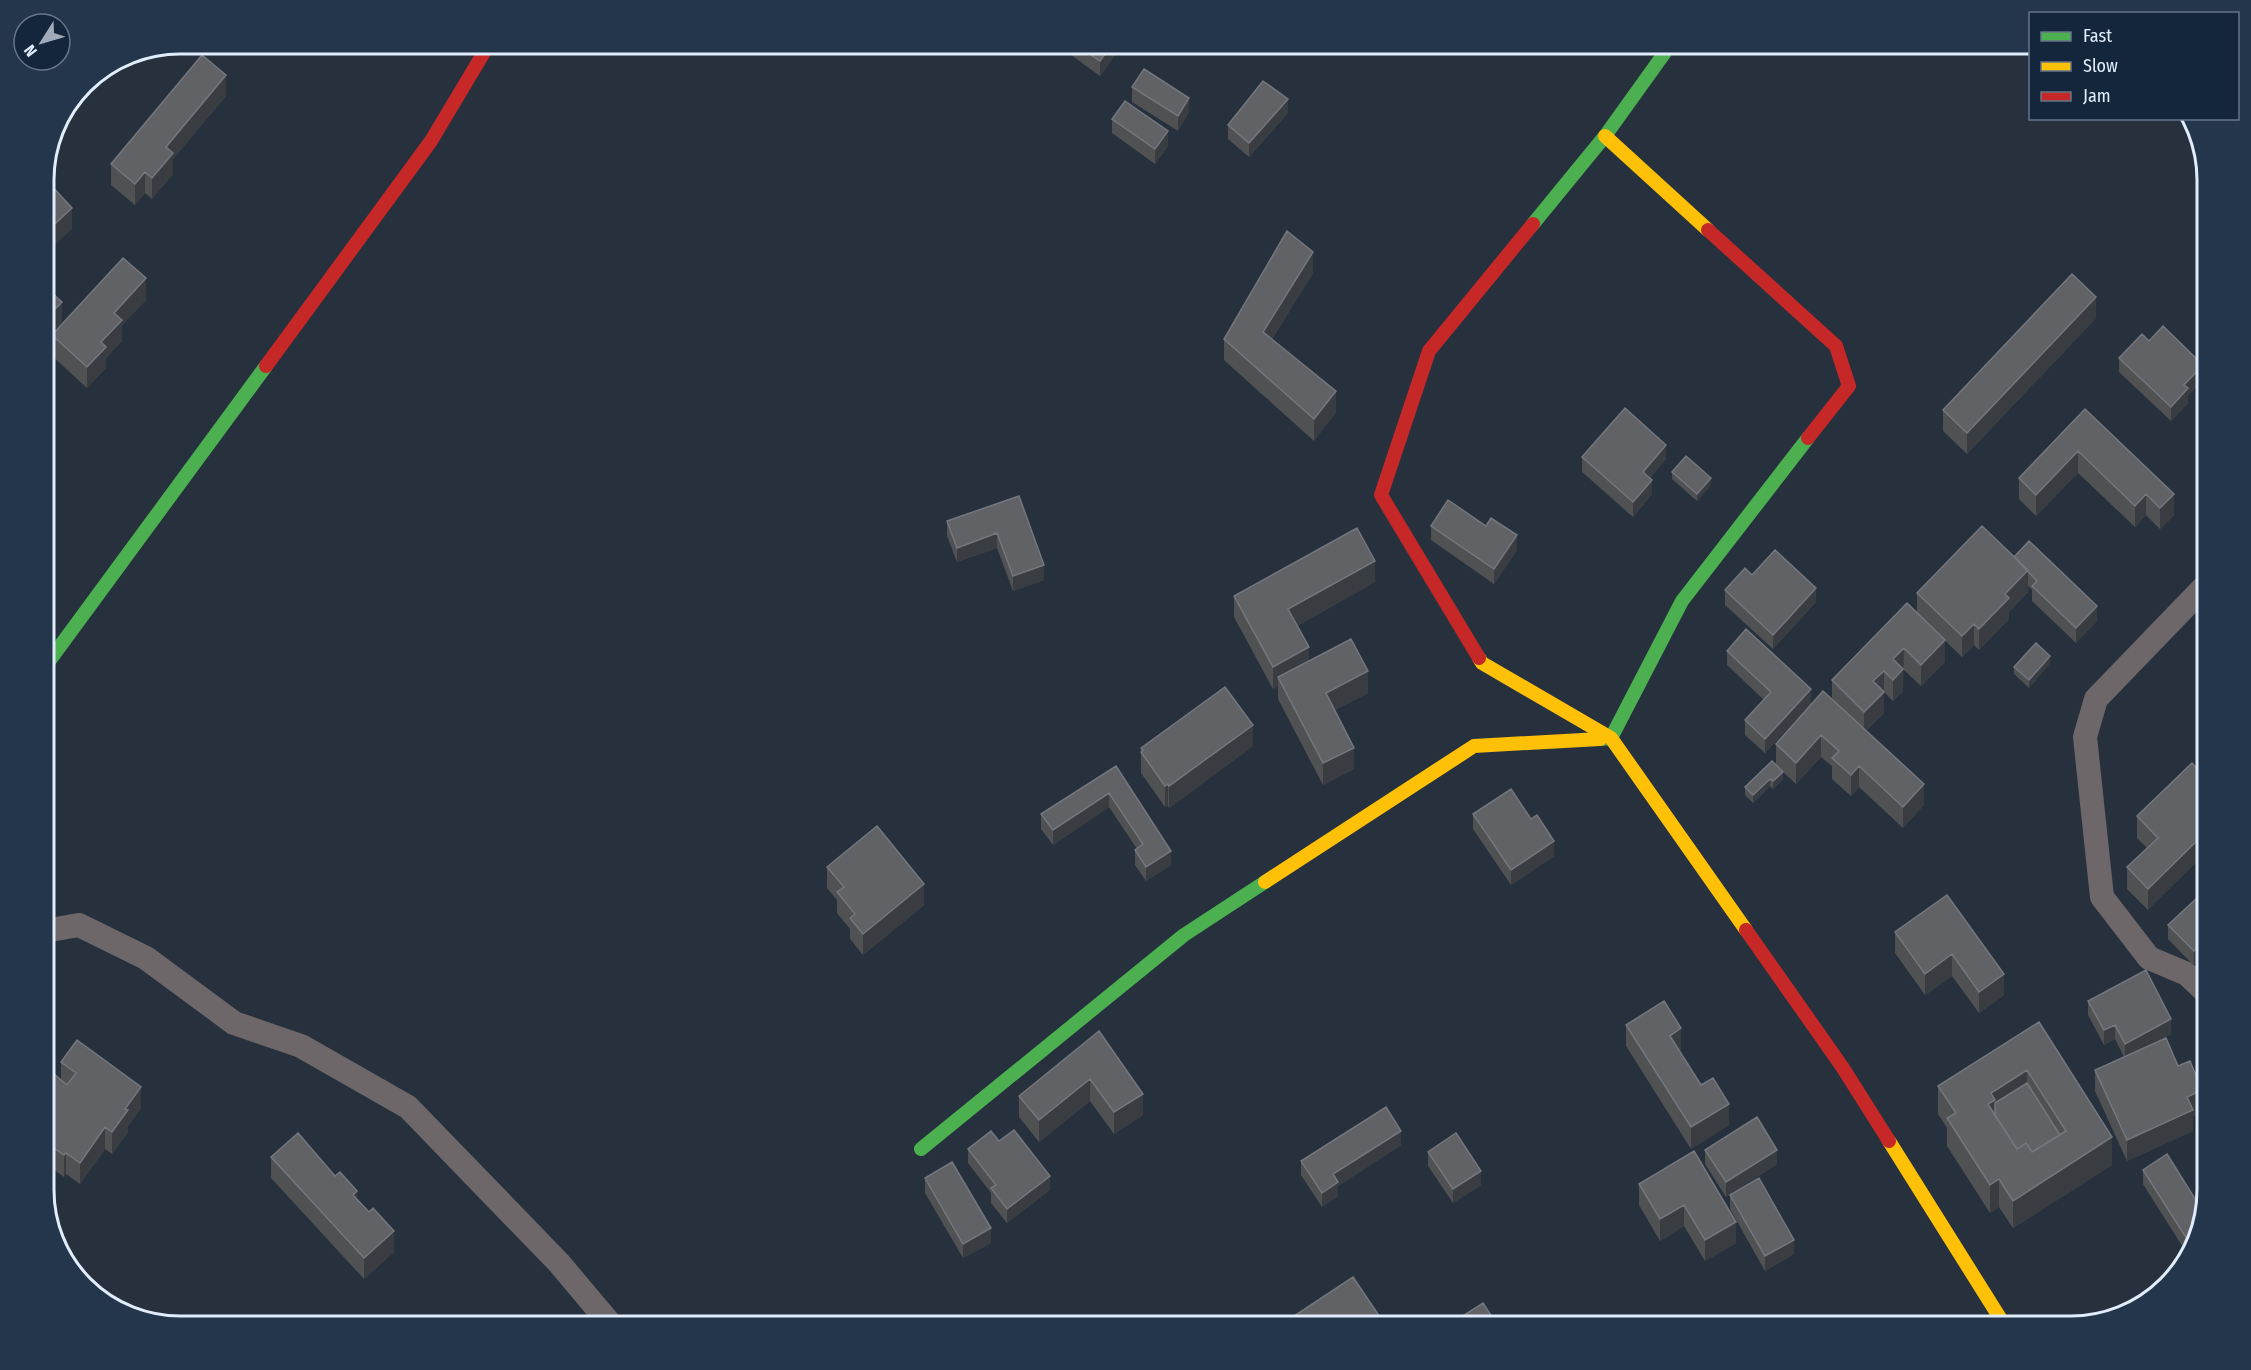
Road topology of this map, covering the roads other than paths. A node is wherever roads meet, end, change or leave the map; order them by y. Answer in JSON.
{"nodes":[{"id":1,"x":483,"y":54,"type":"edge"},
{"id":2,"x":1664,"y":54,"type":"edge"},
{"id":3,"x":1605,"y":136,"type":"junction"},
{"id":4,"x":2197,"y":594,"type":"edge"},
{"id":5,"x":54,"y":654,"type":"edge"},
{"id":6,"x":1611,"y":738,"type":"junction"},
{"id":7,"x":54,"y":929,"type":"edge"},
{"id":8,"x":2197,"y":984,"type":"edge"},
{"id":9,"x":921,"y":1149,"type":"dead end"},
{"id":10,"x":604,"y":1316,"type":"edge"},
{"id":11,"x":1999,"y":1316,"type":"edge"}],
"edges":[{"from":1,"to":5,"type":"street"},
{"from":2,"to":3,"type":"street"},
{"from":3,"to":6,"type":"street"},
{"from":3,"to":6,"type":"street"},
{"from":4,"to":8,"type":"street"},
{"from":6,"to":9,"type":"street"},
{"from":6,"to":11,"type":"street"},
{"from":7,"to":10,"type":"street"}]}
